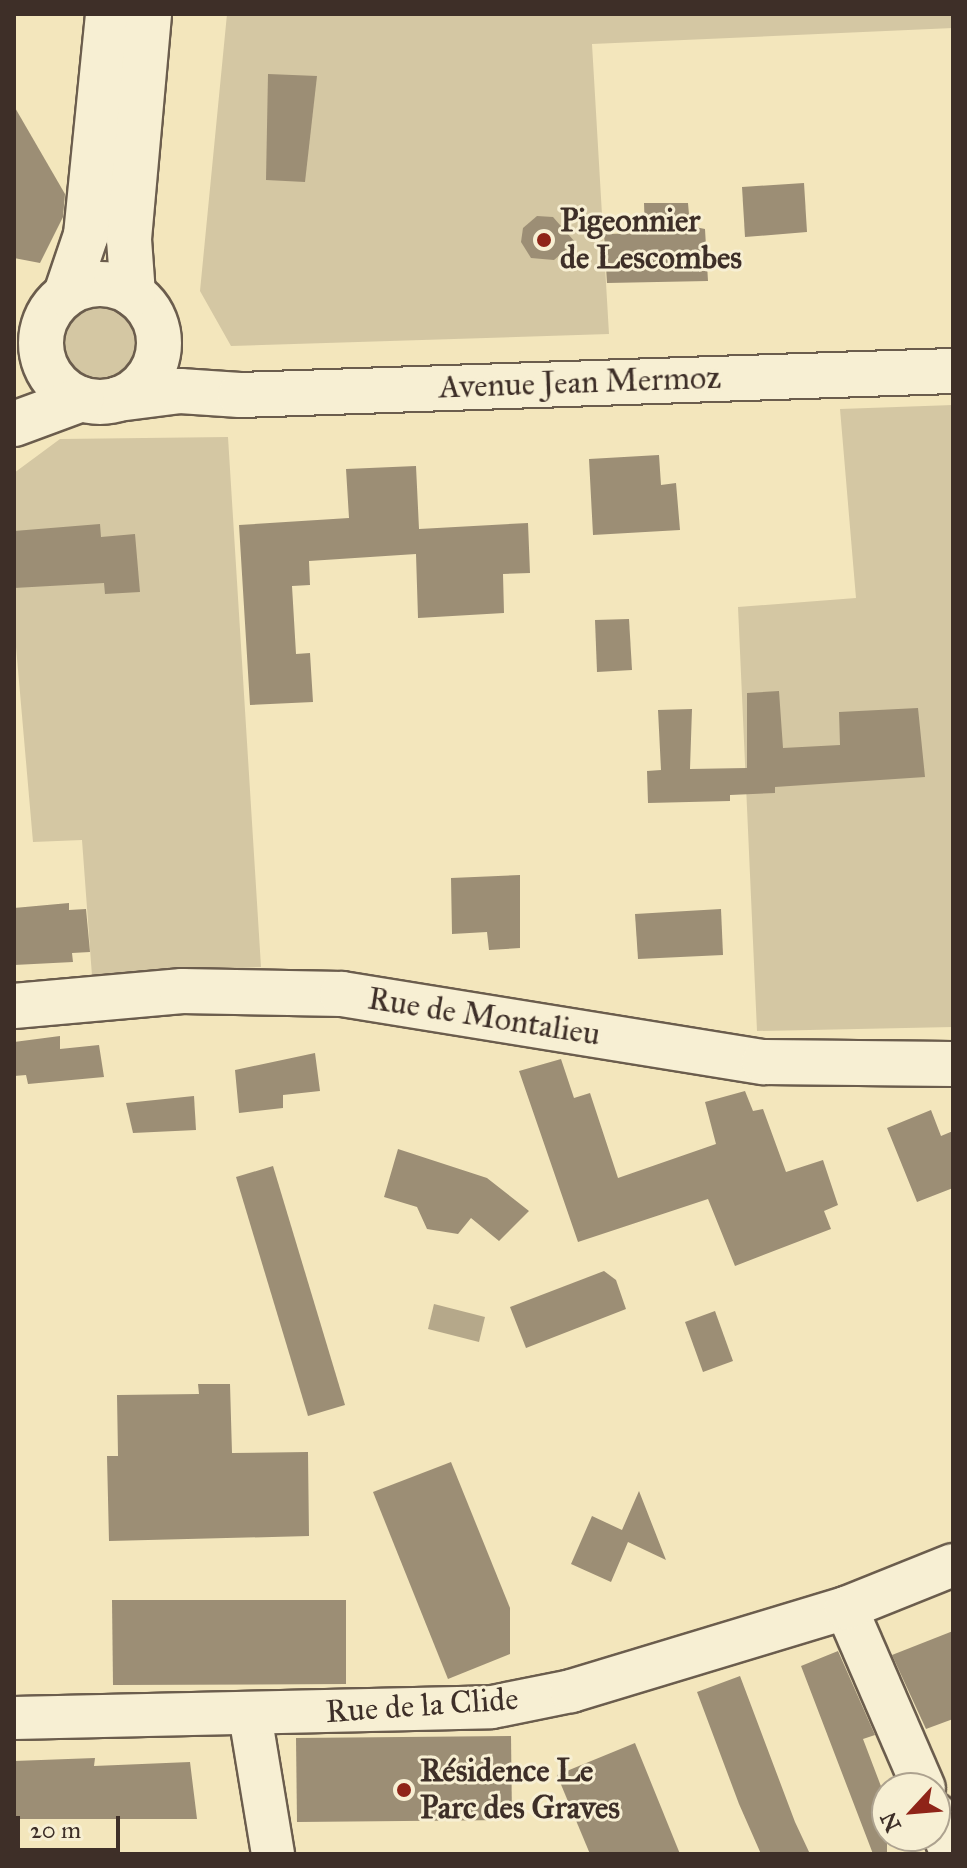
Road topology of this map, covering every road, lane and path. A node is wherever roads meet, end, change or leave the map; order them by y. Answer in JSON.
{"nodes":[{"id":1,"x":108,"y":14,"type":"edge"},
{"id":2,"x":149,"y":14,"type":"edge"},
{"id":3,"x":66,"y":294,"type":"junction"},
{"id":4,"x":133,"y":294,"type":"junction"},
{"id":5,"x":41,"y":335,"type":"junction"},
{"id":6,"x":159,"y":342,"type":"junction"},
{"id":7,"x":953,"y":371,"type":"edge"},
{"id":8,"x":207,"y":394,"type":"junction"},
{"id":9,"x":100,"y":399,"type":"junction"},
{"id":10,"x":14,"y":401,"type":"edge"},
{"id":11,"x":14,"y":424,"type":"edge"},
{"id":12,"x":14,"y":1006,"type":"edge"},
{"id":13,"x":953,"y":1064,"type":"edge"},
{"id":14,"x":953,"y":1565,"type":"edge"},
{"id":15,"x":846,"y":1608,"type":"junction"},
{"id":16,"x":250,"y":1715,"type":"junction"},
{"id":17,"x":14,"y":1718,"type":"edge"},
{"id":18,"x":917,"y":1772,"type":"edge"},
{"id":19,"x":273,"y":1854,"type":"edge"}],
"edges":[{"from":1,"to":3,"type":"street"},
{"from":2,"to":4,"type":"street"},
{"from":3,"to":4,"type":"street"},
{"from":3,"to":5,"type":"street"},
{"from":4,"to":6,"type":"street"},
{"from":5,"to":9,"type":"street"},
{"from":5,"to":10,"type":"street"},
{"from":6,"to":8,"type":"street"},
{"from":6,"to":9,"type":"street"},
{"from":7,"to":8,"type":"street","name":"Avenue Jean Mermoz"},
{"from":8,"to":9,"type":"street","name":"Avenue Jean Mermoz"},
{"from":9,"to":11,"type":"street"},
{"from":12,"to":13,"type":"street","name":"Rue de Montalieu"},
{"from":14,"to":15,"type":"street","name":"Rue de la Clide"},
{"from":15,"to":16,"type":"street","name":"Rue de la Clide"},
{"from":15,"to":18,"type":"street"},
{"from":16,"to":17,"type":"street","name":"Rue de la Clide"},
{"from":16,"to":19,"type":"street"}]}
